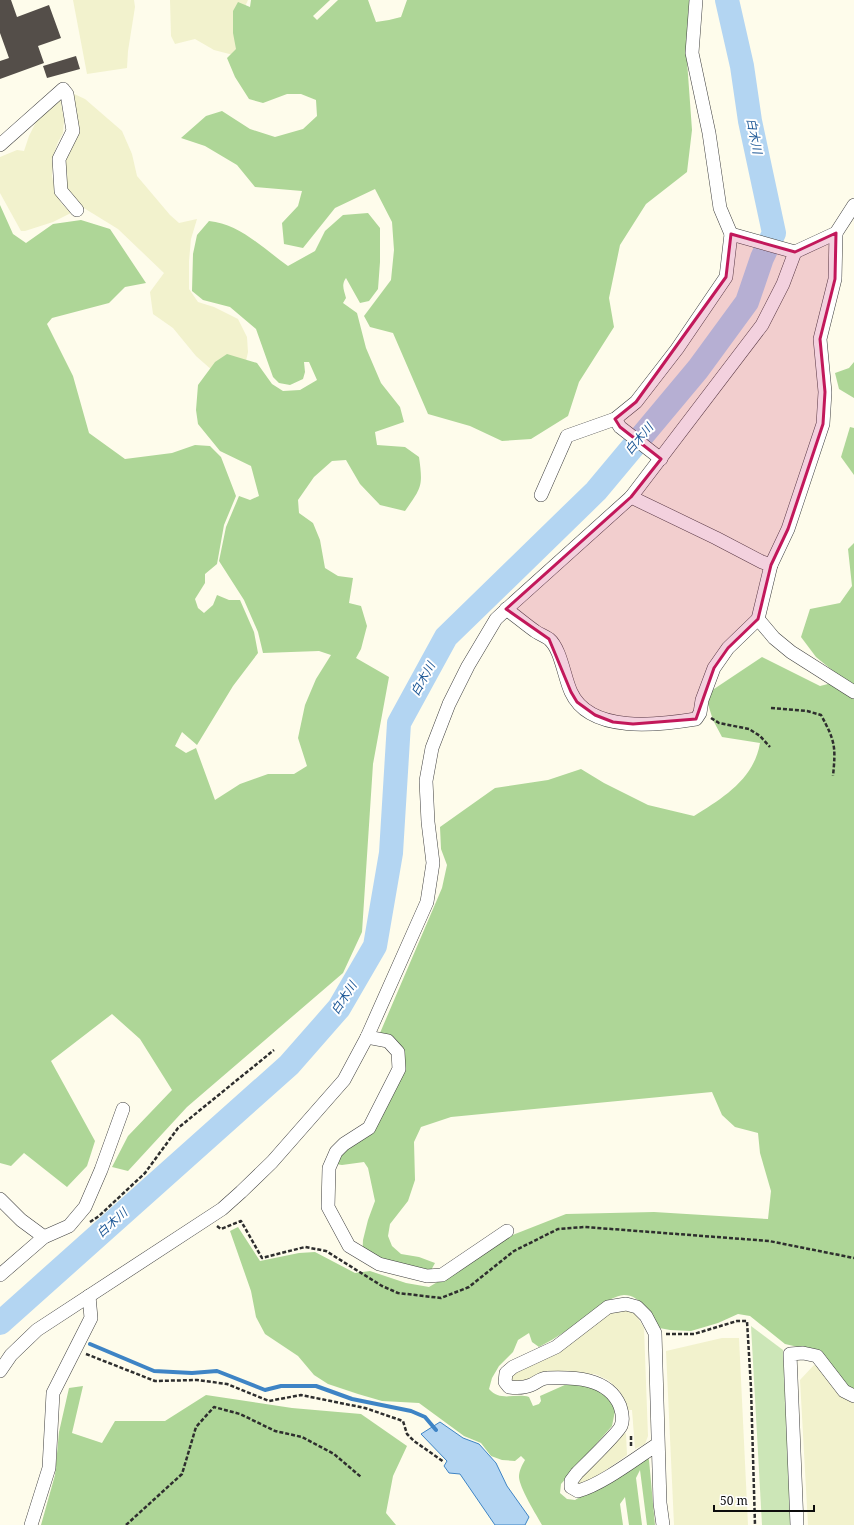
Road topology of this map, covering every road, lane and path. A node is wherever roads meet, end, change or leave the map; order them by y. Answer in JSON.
{"nodes":[{"id":1,"x":696,"y":0,"type":"edge"},
{"id":2,"x":0,"y":145,"type":"edge"},
{"id":3,"x":854,"y":205,"type":"edge"},
{"id":4,"x":77,"y":210,"type":"dead end"},
{"id":5,"x":836,"y":233,"type":"junction"},
{"id":6,"x":731,"y":234,"type":"junction"},
{"id":7,"x":789,"y":251,"type":"junction"},
{"id":8,"x":618,"y":423,"type":"junction"},
{"id":9,"x":661,"y":459,"type":"junction"},
{"id":10,"x":541,"y":495,"type":"dead end"},
{"id":11,"x":631,"y":497,"type":"junction"},
{"id":12,"x":771,"y":565,"type":"junction"},
{"id":13,"x":506,"y":609,"type":"junction"},
{"id":14,"x":758,"y":619,"type":"junction"},
{"id":15,"x":854,"y":692,"type":"edge"},
{"id":16,"x":771,"y":708,"type":"dead end"},
{"id":17,"x":700,"y":711,"type":"junction"},
{"id":18,"x":770,"y":747,"type":"dead end"},
{"id":19,"x":834,"y":776,"type":"dead end"},
{"id":20,"x":367,"y":1037,"type":"junction"},
{"id":21,"x":274,"y":1050,"type":"dead end"},
{"id":22,"x":123,"y":1109,"type":"dead end"},
{"id":23,"x":0,"y":1199,"type":"edge"},
{"id":24,"x":209,"y":1217,"type":"junction"},
{"id":25,"x":89,"y":1223,"type":"dead end"},
{"id":26,"x":507,"y":1232,"type":"dead end"},
{"id":27,"x":44,"y":1237,"type":"junction"},
{"id":28,"x":854,"y":1258,"type":"edge"},
{"id":29,"x":0,"y":1274,"type":"edge"},
{"id":30,"x":88,"y":1296,"type":"junction"},
{"id":31,"x":655,"y":1333,"type":"junction"},
{"id":32,"x":76,"y":1350,"type":"junction"},
{"id":33,"x":0,"y":1371,"type":"edge"},
{"id":34,"x":854,"y":1396,"type":"edge"},
{"id":35,"x":658,"y":1444,"type":"junction"},
{"id":36,"x":444,"y":1462,"type":"dead end"},
{"id":37,"x":361,"y":1477,"type":"dead end"},
{"id":38,"x":31,"y":1525,"type":"edge"},
{"id":39,"x":126,"y":1525,"type":"edge"},
{"id":40,"x":662,"y":1525,"type":"edge"},
{"id":41,"x":755,"y":1525,"type":"edge"},
{"id":42,"x":797,"y":1525,"type":"edge"}],
"edges":[{"from":1,"to":6,"type":"street"},
{"from":2,"to":4,"type":"street"},
{"from":3,"to":5,"type":"street"},
{"from":5,"to":7,"type":"street"},
{"from":5,"to":12,"type":"street"},
{"from":6,"to":7,"type":"street"},
{"from":6,"to":8,"type":"street"},
{"from":7,"to":9,"type":"street"},
{"from":8,"to":9,"type":"street"},
{"from":8,"to":10,"type":"street"},
{"from":9,"to":11,"type":"street"},
{"from":11,"to":12,"type":"street"},
{"from":11,"to":13,"type":"street"},
{"from":12,"to":14,"type":"street"},
{"from":13,"to":17,"type":"street"},
{"from":13,"to":20,"type":"street"},
{"from":14,"to":15,"type":"street"},
{"from":14,"to":17,"type":"street"},
{"from":16,"to":19,"type":"path"},
{"from":17,"to":18,"type":"path"},
{"from":20,"to":24,"type":"street"},
{"from":20,"to":26,"type":"street"},
{"from":21,"to":25,"type":"path"},
{"from":22,"to":27,"type":"street"},
{"from":23,"to":27,"type":"street"},
{"from":24,"to":28,"type":"path"},
{"from":24,"to":30,"type":"street"},
{"from":27,"to":29,"type":"street"},
{"from":30,"to":32,"type":"street"},
{"from":30,"to":33,"type":"street"},
{"from":31,"to":35,"type":"street"},
{"from":31,"to":35,"type":"street"},
{"from":31,"to":41,"type":"path"},
{"from":32,"to":36,"type":"path"},
{"from":32,"to":38,"type":"street"},
{"from":34,"to":42,"type":"street"},
{"from":35,"to":40,"type":"street"},
{"from":37,"to":39,"type":"path"}]}
